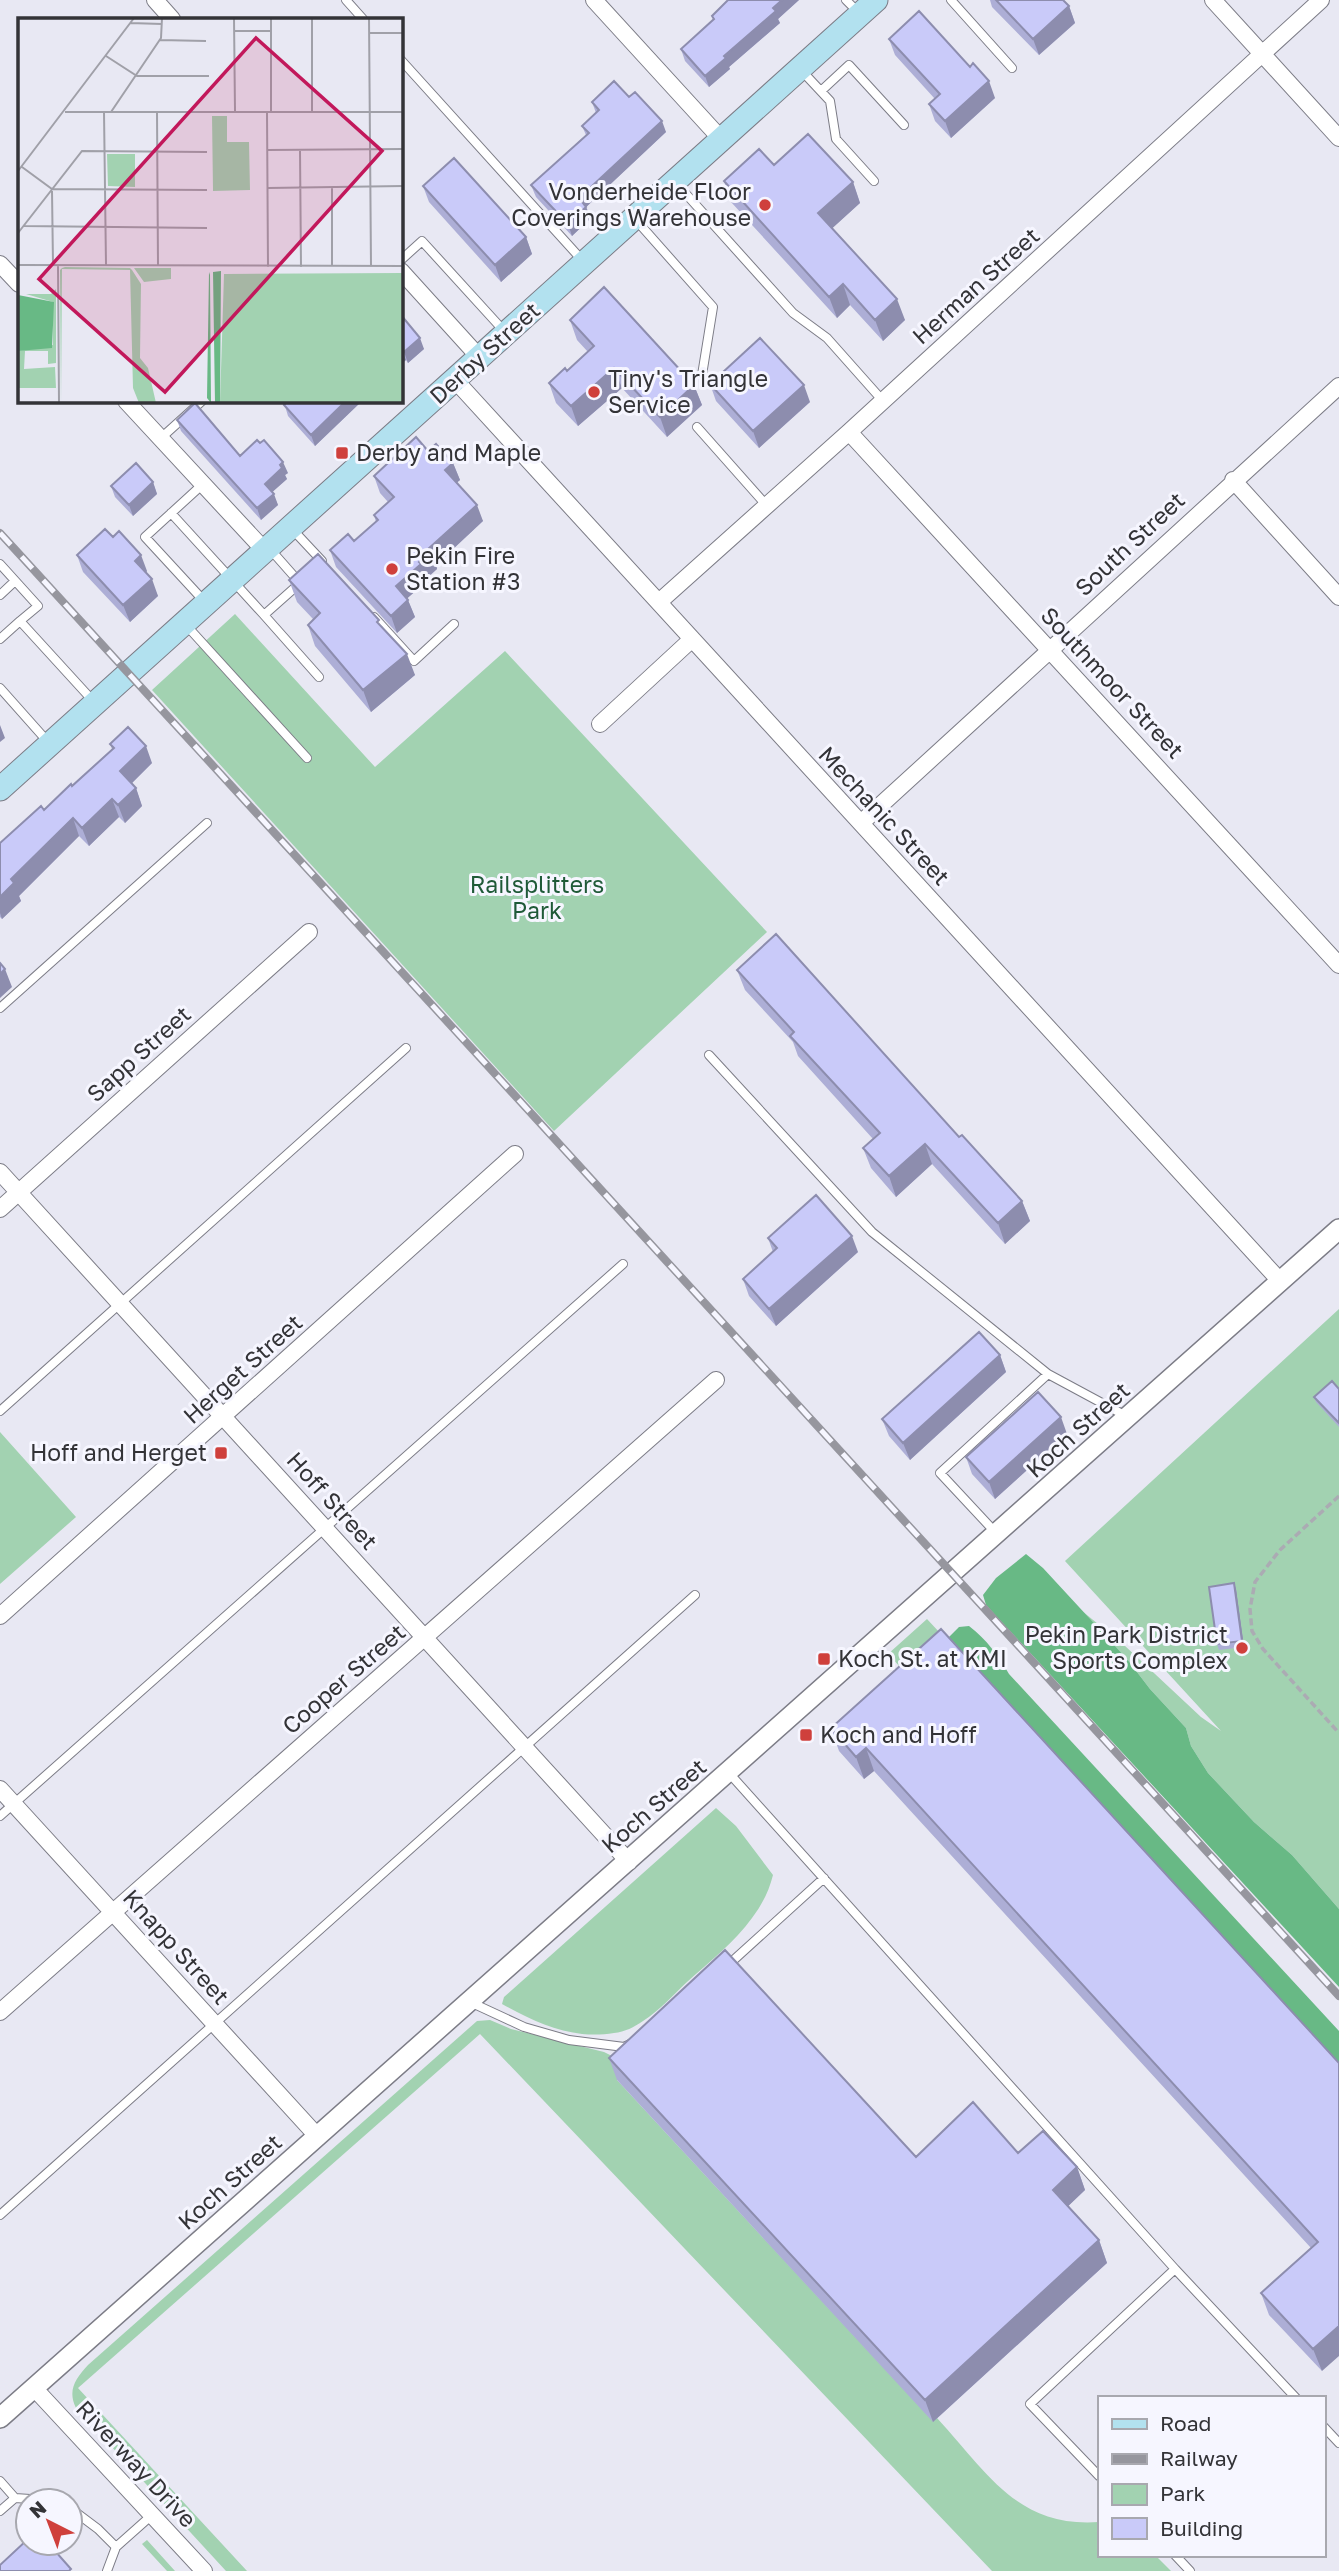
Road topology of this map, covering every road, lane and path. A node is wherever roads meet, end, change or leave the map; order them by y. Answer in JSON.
{"nodes":[{"id":1,"x":155,"y":0,"type":"edge"},
{"id":2,"x":346,"y":0,"type":"edge"},
{"id":3,"x":594,"y":0,"type":"edge"},
{"id":4,"x":951,"y":0,"type":"edge"},
{"id":5,"x":1213,"y":0,"type":"edge"},
{"id":6,"x":1321,"y":0,"type":"edge"},
{"id":7,"x":861,"y":5,"type":"edge"},
{"id":8,"x":171,"y":18,"type":"edge"},
{"id":9,"x":362,"y":18,"type":"edge"},
{"id":10,"x":1264,"y":54,"type":"junction"},
{"id":11,"x":402,"y":61,"type":"edge"},
{"id":12,"x":1012,"y":68,"type":"dead end"},
{"id":13,"x":800,"y":69,"type":"junction"},
{"id":14,"x":821,"y":91,"type":"junction"},
{"id":15,"x":904,"y":125,"type":"dead end"},
{"id":16,"x":1339,"y":138,"type":"edge"},
{"id":17,"x":722,"y":140,"type":"junction"},
{"id":18,"x":874,"y":180,"type":"dead end"},
{"id":19,"x":675,"y":182,"type":"junction"},
{"id":20,"x":634,"y":218,"type":"junction"},
{"id":21,"x":402,"y":259,"type":"edge"},
{"id":22,"x":584,"y":263,"type":"junction"},
{"id":23,"x":0,"y":264,"type":"edge"},
{"id":24,"x":402,"y":272,"type":"edge"},
{"id":25,"x":18,"y":283,"type":"edge"},
{"id":26,"x":506,"y":333,"type":"junction"},
{"id":27,"x":479,"y":357,"type":"junction"},
{"id":28,"x":702,"y":375,"type":"dead end"},
{"id":29,"x":455,"y":380,"type":"junction"},
{"id":30,"x":1339,"y":386,"type":"edge"},
{"id":31,"x":883,"y":401,"type":"junction"},
{"id":32,"x":127,"y":402,"type":"edge"},
{"id":33,"x":201,"y":402,"type":"edge"},
{"id":34,"x":697,"y":427,"type":"dead end"},
{"id":35,"x":849,"y":432,"type":"junction"},
{"id":36,"x":161,"y":438,"type":"junction"},
{"id":37,"x":1233,"y":480,"type":"junction"},
{"id":38,"x":203,"y":484,"type":"junction"},
{"id":39,"x":767,"y":506,"type":"junction"},
{"id":40,"x":171,"y":513,"type":"junction"},
{"id":41,"x":291,"y":527,"type":"junction"},
{"id":42,"x":267,"y":549,"type":"junction"},
{"id":43,"x":0,"y":564,"type":"edge"},
{"id":44,"x":330,"y":570,"type":"edge"},
{"id":45,"x":232,"y":580,"type":"junction"},
{"id":46,"x":15,"y":581,"type":"junction"},
{"id":47,"x":0,"y":595,"type":"edge"},
{"id":48,"x":1339,"y":597,"type":"edge"},
{"id":49,"x":659,"y":602,"type":"junction"},
{"id":50,"x":206,"y":604,"type":"junction"},
{"id":51,"x":368,"y":610,"type":"edge"},
{"id":52,"x":264,"y":615,"type":"junction"},
{"id":53,"x":20,"y":621,"type":"junction"},
{"id":54,"x":184,"y":623,"type":"junction"},
{"id":55,"x":454,"y":624,"type":"dead end"},
{"id":56,"x":0,"y":639,"type":"edge"},
{"id":57,"x":691,"y":640,"type":"junction"},
{"id":58,"x":1050,"y":649,"type":"junction"},
{"id":59,"x":319,"y":677,"type":"dead end"},
{"id":60,"x":0,"y":688,"type":"edge"},
{"id":61,"x":95,"y":704,"type":"junction"},
{"id":62,"x":600,"y":724,"type":"dead end"},
{"id":63,"x":50,"y":744,"type":"junction"},
{"id":64,"x":307,"y":758,"type":"dead end"},
{"id":65,"x":0,"y":789,"type":"edge"},
{"id":66,"x":207,"y":823,"type":"dead end"},
{"id":67,"x":861,"y":823,"type":"junction"},
{"id":68,"x":309,"y":932,"type":"dead end"},
{"id":69,"x":1339,"y":965,"type":"edge"},
{"id":70,"x":0,"y":1008,"type":"edge"},
{"id":71,"x":406,"y":1048,"type":"dead end"},
{"id":72,"x":709,"y":1055,"type":"dead end"},
{"id":73,"x":515,"y":1154,"type":"dead end"},
{"id":74,"x":0,"y":1172,"type":"edge"},
{"id":75,"x":19,"y":1192,"type":"junction"},
{"id":76,"x":0,"y":1209,"type":"edge"},
{"id":77,"x":1339,"y":1229,"type":"edge"},
{"id":78,"x":624,"y":1264,"type":"dead end"},
{"id":79,"x":1281,"y":1282,"type":"junction"},
{"id":80,"x":121,"y":1303,"type":"junction"},
{"id":81,"x":1048,"y":1374,"type":"junction"},
{"id":82,"x":716,"y":1380,"type":"dead end"},
{"id":83,"x":0,"y":1411,"type":"edge"},
{"id":84,"x":225,"y":1416,"type":"junction"},
{"id":85,"x":1128,"y":1418,"type":"junction"},
{"id":86,"x":1339,"y":1496,"type":"edge"},
{"id":87,"x":327,"y":1528,"type":"junction"},
{"id":88,"x":997,"y":1535,"type":"junction"},
{"id":89,"x":695,"y":1595,"type":"dead end"},
{"id":90,"x":0,"y":1616,"type":"edge"},
{"id":91,"x":425,"y":1638,"type":"junction"},
{"id":92,"x":1339,"y":1732,"type":"edge"},
{"id":93,"x":525,"y":1746,"type":"junction"},
{"id":94,"x":729,"y":1773,"type":"junction"},
{"id":95,"x":0,"y":1789,"type":"edge"},
{"id":96,"x":14,"y":1804,"type":"junction"},
{"id":97,"x":0,"y":1816,"type":"edge"},
{"id":98,"x":629,"y":1861,"type":"junction"},
{"id":99,"x":824,"y":1878,"type":"junction"},
{"id":100,"x":112,"y":1912,"type":"junction"},
{"id":101,"x":720,"y":1972,"type":"edge"},
{"id":102,"x":470,"y":2003,"type":"junction"},
{"id":103,"x":0,"y":2012,"type":"edge"},
{"id":104,"x":214,"y":2023,"type":"junction"},
{"id":105,"x":635,"y":2041,"type":"edge"},
{"id":106,"x":318,"y":2137,"type":"junction"},
{"id":107,"x":0,"y":2215,"type":"edge"},
{"id":108,"x":1175,"y":2269,"type":"junction"},
{"id":109,"x":35,"y":2389,"type":"junction"},
{"id":110,"x":1294,"y":2396,"type":"edge"},
{"id":111,"x":2,"y":2412,"type":"edge"},
{"id":112,"x":1325,"y":2429,"type":"edge"},
{"id":113,"x":1339,"y":2443,"type":"edge"},
{"id":114,"x":1098,"y":2475,"type":"edge"},
{"id":115,"x":0,"y":2481,"type":"edge"},
{"id":116,"x":14,"y":2497,"type":"edge"},
{"id":117,"x":14,"y":2499,"type":"edge"},
{"id":118,"x":0,"y":2511,"type":"edge"},
{"id":119,"x":152,"y":2515,"type":"junction"},
{"id":120,"x":84,"y":2518,"type":"edge"},
{"id":121,"x":116,"y":2547,"type":"junction"},
{"id":122,"x":1177,"y":2557,"type":"edge"},
{"id":123,"x":107,"y":2571,"type":"edge"},
{"id":124,"x":204,"y":2571,"type":"edge"},
{"id":125,"x":1190,"y":2571,"type":"edge"}],
"edges":[{"from":1,"to":8,"type":"street"},
{"from":2,"to":9,"type":"lane"},
{"from":3,"to":17,"type":"street"},
{"from":4,"to":12,"type":"lane"},
{"from":5,"to":10,"type":"street"},
{"from":6,"to":10,"type":"street","name":"Herman Street"},
{"from":7,"to":13,"type":"main road","name":"Derby Street"},
{"from":10,"to":16,"type":"street"},
{"from":10,"to":31,"type":"street","name":"Herman Street"},
{"from":11,"to":22,"type":"lane"},
{"from":13,"to":14,"type":"lane"},
{"from":13,"to":17,"type":"main road","name":"Derby Street"},
{"from":14,"to":15,"type":"lane"},
{"from":14,"to":18,"type":"lane"},
{"from":17,"to":19,"type":"main road","name":"Derby Street"},
{"from":19,"to":20,"type":"main road","name":"Derby Street"},
{"from":19,"to":31,"type":"lane"},
{"from":20,"to":22,"type":"main road","name":"Derby Street"},
{"from":20,"to":28,"type":"lane"},
{"from":21,"to":26,"type":"lane"},
{"from":22,"to":26,"type":"main road","name":"Derby Street"},
{"from":23,"to":25,"type":"street"},
{"from":24,"to":27,"type":"street"},
{"from":26,"to":27,"type":"main road","name":"Derby Street"},
{"from":27,"to":29,"type":"main road","name":"Derby Street"},
{"from":29,"to":41,"type":"main road","name":"Derby Street"},
{"from":29,"to":49,"type":"street","name":"Mechanic Street"},
{"from":30,"to":37,"type":"street","name":"South Street"},
{"from":31,"to":35,"type":"street","name":"Herman Street"},
{"from":32,"to":36,"type":"street"},
{"from":33,"to":36,"type":"lane"},
{"from":34,"to":39,"type":"lane"},
{"from":35,"to":39,"type":"street","name":"Herman Street"},
{"from":35,"to":58,"type":"street","name":"Southmoor Street"},
{"from":36,"to":38,"type":"street"},
{"from":37,"to":48,"type":"street"},
{"from":37,"to":58,"type":"street","name":"South Street"},
{"from":38,"to":40,"type":"lane"},
{"from":38,"to":42,"type":"street"},
{"from":39,"to":49,"type":"street","name":"Herman Street"},
{"from":40,"to":45,"type":"lane"},
{"from":40,"to":50,"type":"lane"},
{"from":41,"to":42,"type":"main road","name":"Derby Street"},
{"from":41,"to":44,"type":"lane"},
{"from":42,"to":45,"type":"main road","name":"Derby Street"},
{"from":42,"to":52,"type":"lane"},
{"from":43,"to":46,"type":"lane"},
{"from":45,"to":50,"type":"main road","name":"Derby Street"},
{"from":45,"to":52,"type":"lane"},
{"from":46,"to":47,"type":"lane"},
{"from":46,"to":53,"type":"lane"},
{"from":49,"to":57,"type":"street","name":"Mechanic Street"},
{"from":50,"to":54,"type":"main road","name":"Derby Street"},
{"from":51,"to":55,"type":"lane"},
{"from":52,"to":59,"type":"lane"},
{"from":53,"to":56,"type":"lane"},
{"from":53,"to":61,"type":"lane"},
{"from":54,"to":61,"type":"main road","name":"Derby Street"},
{"from":54,"to":64,"type":"lane"},
{"from":57,"to":62,"type":"street"},
{"from":57,"to":67,"type":"street","name":"Mechanic Street"},
{"from":58,"to":67,"type":"street","name":"South Street"},
{"from":58,"to":69,"type":"street","name":"Southmoor Street"},
{"from":60,"to":63,"type":"lane"},
{"from":61,"to":63,"type":"main road","name":"Derby Street"},
{"from":63,"to":65,"type":"main road","name":"Derby Street"},
{"from":66,"to":70,"type":"lane"},
{"from":67,"to":79,"type":"street","name":"Mechanic Street"},
{"from":68,"to":75,"type":"street","name":"Sapp Street"},
{"from":71,"to":80,"type":"lane"},
{"from":72,"to":81,"type":"lane"},
{"from":73,"to":84,"type":"street","name":"Herget Street"},
{"from":74,"to":75,"type":"street","name":"Hoff Street"},
{"from":75,"to":76,"type":"street","name":"Sapp Street"},
{"from":75,"to":80,"type":"street","name":"Hoff Street"},
{"from":77,"to":79,"type":"street","name":"Koch Street"},
{"from":78,"to":87,"type":"lane"},
{"from":79,"to":85,"type":"street","name":"Koch Street"},
{"from":80,"to":83,"type":"lane"},
{"from":80,"to":84,"type":"street","name":"Hoff Street"},
{"from":81,"to":85,"type":"lane"},
{"from":81,"to":88,"type":"lane"},
{"from":82,"to":91,"type":"street","name":"Cooper Street"},
{"from":84,"to":87,"type":"street","name":"Hoff Street"},
{"from":84,"to":90,"type":"street","name":"Herget Street"},
{"from":85,"to":88,"type":"street","name":"Koch Street"},
{"from":86,"to":92,"type":"path"},
{"from":87,"to":91,"type":"street","name":"Hoff Street"},
{"from":87,"to":96,"type":"lane"},
{"from":88,"to":94,"type":"street","name":"Koch Street"},
{"from":89,"to":93,"type":"lane"},
{"from":91,"to":93,"type":"street","name":"Hoff Street"},
{"from":91,"to":100,"type":"street","name":"Cooper Street"},
{"from":93,"to":98,"type":"street","name":"Hoff Street"},
{"from":93,"to":104,"type":"lane"},
{"from":94,"to":98,"type":"street","name":"Koch Street"},
{"from":94,"to":99,"type":"lane"},
{"from":95,"to":96,"type":"street","name":"Knapp Street"},
{"from":96,"to":97,"type":"lane"},
{"from":96,"to":100,"type":"street","name":"Knapp Street"},
{"from":98,"to":102,"type":"street","name":"Koch Street"},
{"from":99,"to":101,"type":"lane"},
{"from":99,"to":108,"type":"lane"},
{"from":100,"to":103,"type":"street","name":"Cooper Street"},
{"from":100,"to":104,"type":"street","name":"Knapp Street"},
{"from":102,"to":105,"type":"lane"},
{"from":102,"to":106,"type":"street","name":"Koch Street"},
{"from":104,"to":106,"type":"street","name":"Knapp Street"},
{"from":104,"to":107,"type":"lane"},
{"from":106,"to":109,"type":"street","name":"Koch Street"},
{"from":108,"to":110,"type":"lane"},
{"from":108,"to":114,"type":"lane"},
{"from":109,"to":111,"type":"street","name":"Koch Street"},
{"from":109,"to":119,"type":"street","name":"Riverway Drive"},
{"from":112,"to":113,"type":"lane"},
{"from":115,"to":116,"type":"lane"},
{"from":117,"to":118,"type":"lane"},
{"from":119,"to":121,"type":"lane"},
{"from":119,"to":124,"type":"street","name":"Riverway Drive"},
{"from":120,"to":121,"type":"lane"},
{"from":121,"to":123,"type":"lane"},
{"from":122,"to":125,"type":"lane"}]}
